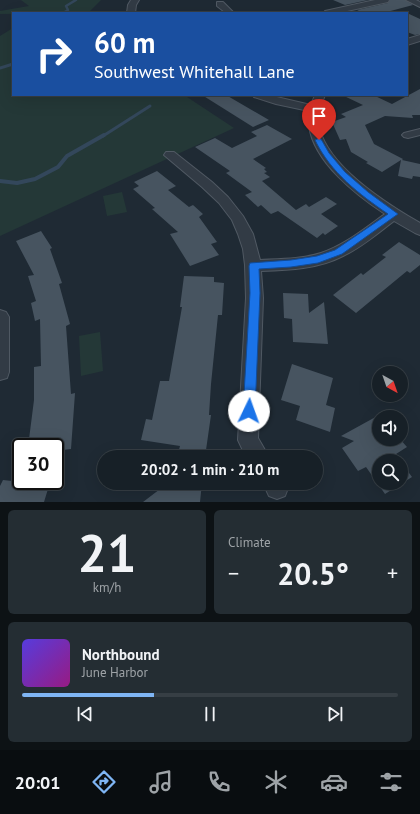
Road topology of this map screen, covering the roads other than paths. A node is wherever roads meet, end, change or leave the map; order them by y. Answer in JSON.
{"nodes":[{"id":1,"x":135,"y":0,"type":"edge"},
{"id":2,"x":385,"y":0,"type":"edge"},
{"id":3,"x":410,"y":0,"type":"edge"},
{"id":4,"x":220,"y":4,"type":"dead end"},
{"id":5,"x":420,"y":4,"type":"edge"},
{"id":6,"x":130,"y":12,"type":"edge"},
{"id":7,"x":229,"y":12,"type":"edge"},
{"id":8,"x":332,"y":12,"type":"edge"},
{"id":9,"x":420,"y":38,"type":"edge"},
{"id":10,"x":408,"y":42,"type":"edge"},
{"id":11,"x":261,"y":96,"type":"edge"},
{"id":12,"x":320,"y":96,"type":"edge"},
{"id":13,"x":314,"y":109,"type":"junction"},
{"id":14,"x":420,"y":132,"type":"edge"},
{"id":15,"x":408,"y":135,"type":"dead end"},
{"id":16,"x":170,"y":156,"type":"dead end"},
{"id":17,"x":394,"y":214,"type":"junction"},
{"id":18,"x":420,"y":230,"type":"edge"},
{"id":19,"x":254,"y":266,"type":"junction"},
{"id":20,"x":0,"y":316,"type":"edge"},
{"id":21,"x":0,"y":372,"type":"edge"},
{"id":22,"x":254,"y":450,"type":"edge"}],
"edges":[{"from":1,"to":6,"type":"street"},
{"from":2,"to":8,"type":"street"},
{"from":3,"to":5,"type":"street"},
{"from":4,"to":7,"type":"street"},
{"from":9,"to":10,"type":"street"},
{"from":11,"to":13,"type":"street"},
{"from":12,"to":13,"type":"street"},
{"from":13,"to":17,"type":"street"},
{"from":14,"to":15,"type":"street"},
{"from":16,"to":19,"type":"street"},
{"from":17,"to":18,"type":"street"},
{"from":17,"to":19,"type":"street"},
{"from":19,"to":22,"type":"street"},
{"from":20,"to":21,"type":"street"}]}
